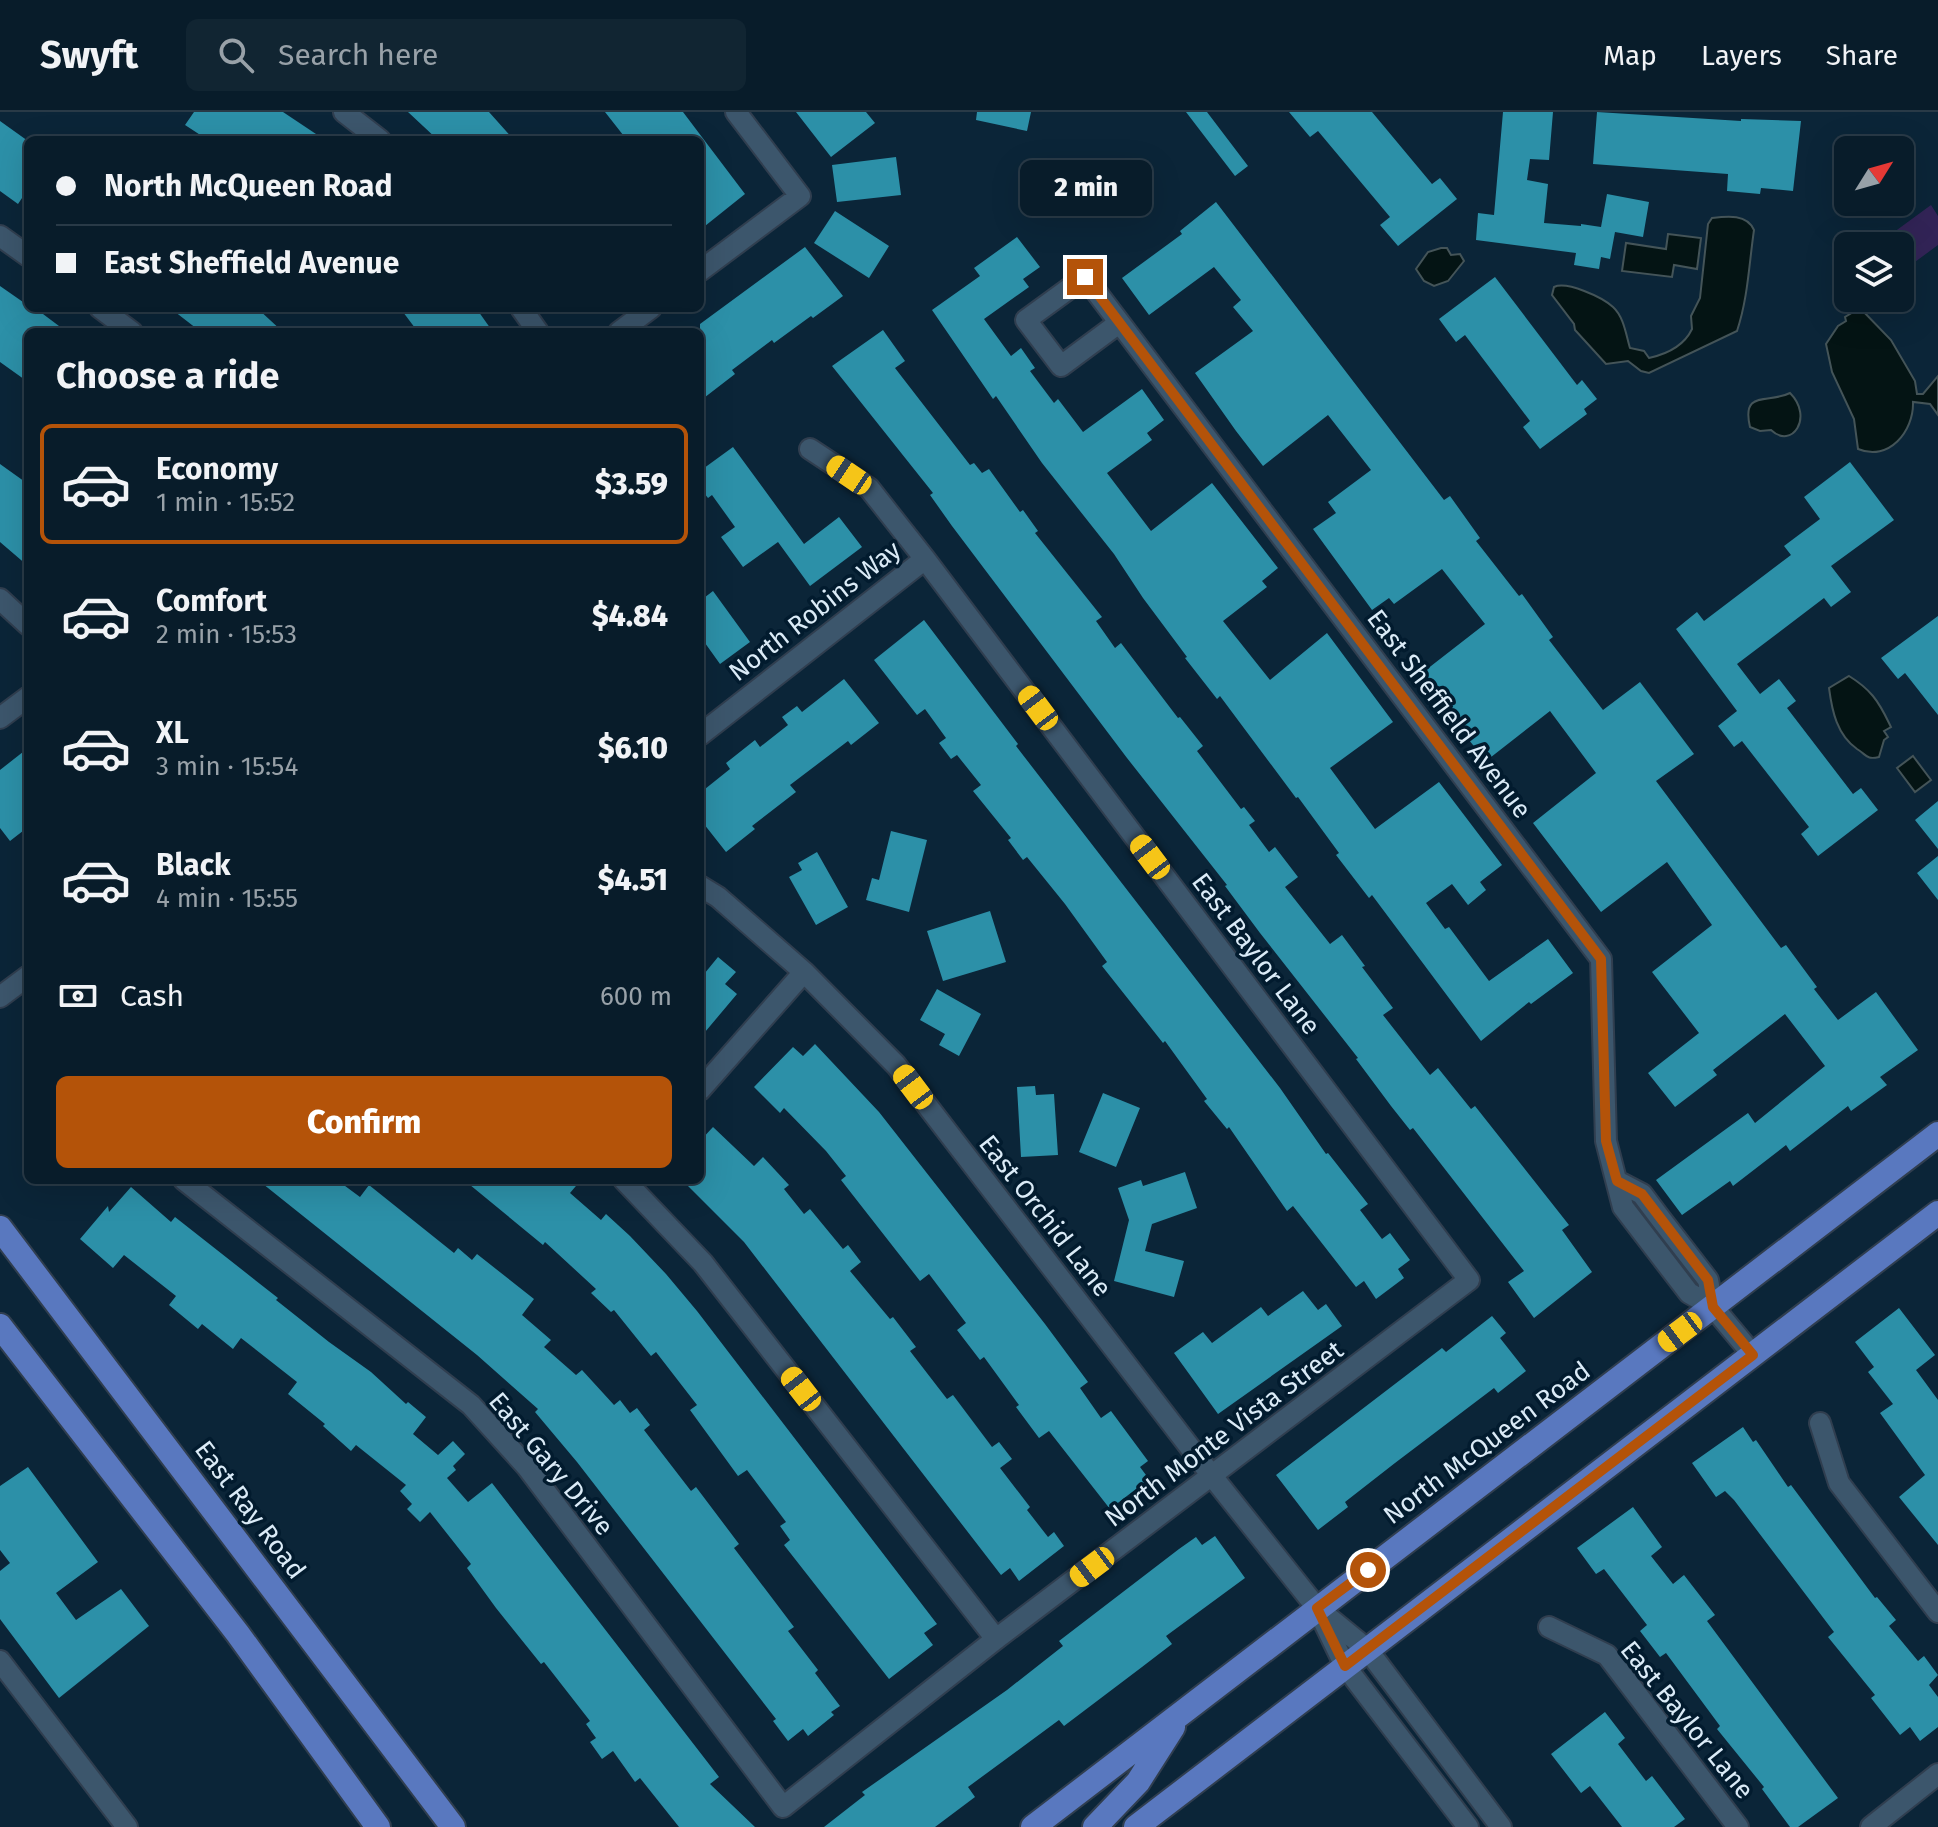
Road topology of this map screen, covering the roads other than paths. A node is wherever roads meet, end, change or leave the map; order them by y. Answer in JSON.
{"nodes":[{"id":1,"x":344,"y":112,"type":"edge"},
{"id":2,"x":736,"y":112,"type":"edge"},
{"id":3,"x":375,"y":136,"type":"edge"},
{"id":4,"x":0,"y":236,"type":"edge"},
{"id":5,"x":24,"y":253,"type":"edge"},
{"id":6,"x":704,"y":268,"type":"edge"},
{"id":7,"x":105,"y":312,"type":"edge"},
{"id":8,"x":646,"y":312,"type":"edge"},
{"id":9,"x":1119,"y":323,"type":"junction"},
{"id":10,"x":127,"y":328,"type":"edge"},
{"id":11,"x":624,"y":328,"type":"edge"},
{"id":12,"x":810,"y":449,"type":"dead end"},
{"id":13,"x":925,"y":559,"type":"junction"},
{"id":14,"x":0,"y":599,"type":"edge"},
{"id":15,"x":24,"y":621,"type":"edge"},
{"id":16,"x":24,"y":700,"type":"edge"},
{"id":17,"x":0,"y":718,"type":"edge"},
{"id":18,"x":704,"y":732,"type":"edge"},
{"id":19,"x":704,"y":888,"type":"edge"},
{"id":20,"x":804,"y":972,"type":"junction"},
{"id":21,"x":24,"y":979,"type":"edge"},
{"id":22,"x":0,"y":997,"type":"edge"},
{"id":23,"x":704,"y":1085,"type":"edge"},
{"id":24,"x":1938,"y":1134,"type":"edge"},
{"id":25,"x":189,"y":1184,"type":"edge"},
{"id":26,"x":628,"y":1184,"type":"edge"},
{"id":27,"x":1938,"y":1213,"type":"edge"},
{"id":28,"x":0,"y":1228,"type":"edge"},
{"id":29,"x":1469,"y":1280,"type":"joint"},
{"id":30,"x":1713,"y":1307,"type":"junction"},
{"id":31,"x":0,"y":1326,"type":"edge"},
{"id":32,"x":1753,"y":1355,"type":"junction"},
{"id":33,"x":1820,"y":1423,"type":"dead end"},
{"id":34,"x":1212,"y":1476,"type":"junction"},
{"id":35,"x":1317,"y":1608,"type":"junction"},
{"id":36,"x":1938,"y":1612,"type":"edge"},
{"id":37,"x":1549,"y":1627,"type":"dead end"},
{"id":38,"x":996,"y":1639,"type":"junction"},
{"id":39,"x":1367,"y":1649,"type":"junction"},
{"id":40,"x":0,"y":1661,"type":"edge"},
{"id":41,"x":1345,"y":1666,"type":"junction"},
{"id":42,"x":1183,"y":1712,"type":"junction"},
{"id":43,"x":1938,"y":1774,"type":"edge"},
{"id":44,"x":783,"y":1807,"type":"joint"},
{"id":45,"x":127,"y":1827,"type":"edge"},
{"id":46,"x":378,"y":1827,"type":"edge"},
{"id":47,"x":453,"y":1827,"type":"edge"},
{"id":48,"x":1033,"y":1827,"type":"edge"},
{"id":49,"x":1095,"y":1827,"type":"edge"},
{"id":50,"x":1136,"y":1827,"type":"edge"},
{"id":51,"x":1468,"y":1827,"type":"edge"},
{"id":52,"x":1501,"y":1827,"type":"edge"},
{"id":53,"x":1738,"y":1827,"type":"edge"},
{"id":54,"x":1871,"y":1827,"type":"edge"}],
"edges":[{"from":1,"to":3,"type":"street"},
{"from":2,"to":6,"type":"street"},
{"from":4,"to":5,"type":"street"},
{"from":7,"to":10,"type":"street"},
{"from":8,"to":11,"type":"street"},
{"from":9,"to":9,"type":"street","name":"East Sheffield Avenue"},
{"from":9,"to":30,"type":"street","name":"East Sheffield Avenue"},
{"from":12,"to":13,"type":"street","name":"East Baylor Lane"},
{"from":13,"to":18,"type":"street","name":"North Robins Way"},
{"from":13,"to":29,"type":"street","name":"East Baylor Lane"},
{"from":14,"to":15,"type":"street"},
{"from":16,"to":17,"type":"street"},
{"from":19,"to":20,"type":"street","name":"East Orchid Lane"},
{"from":20,"to":23,"type":"street"},
{"from":20,"to":34,"type":"street","name":"East Orchid Lane"},
{"from":21,"to":22,"type":"street"},
{"from":24,"to":30,"type":"main road","name":"North McQueen Road"},
{"from":25,"to":44,"type":"street","name":"East Gary Drive"},
{"from":26,"to":38,"type":"street"},
{"from":27,"to":32,"type":"main road"},
{"from":28,"to":47,"type":"main road","name":"East Ray Road"},
{"from":29,"to":34,"type":"street","name":"North Monte Vista Street"},
{"from":30,"to":32,"type":"street","name":"East Sheffield Avenue"},
{"from":30,"to":35,"type":"main road","name":"North McQueen Road"},
{"from":31,"to":46,"type":"main road"},
{"from":32,"to":39,"type":"main road"},
{"from":33,"to":36,"type":"street"},
{"from":34,"to":35,"type":"street","name":"East Orchid Lane"},
{"from":34,"to":38,"type":"street","name":"North Monte Vista Street"},
{"from":35,"to":39,"type":"street","name":"East Orchid Lane"},
{"from":35,"to":41,"type":"street","name":"East Orchid Lane"},
{"from":35,"to":42,"type":"main road","name":"North McQueen Road"},
{"from":37,"to":53,"type":"street","name":"East Baylor Lane"},
{"from":38,"to":44,"type":"street","name":"North Monte Vista Street"},
{"from":39,"to":41,"type":"main road"},
{"from":39,"to":52,"type":"street","name":"East Orchid Lane"},
{"from":40,"to":45,"type":"street"},
{"from":41,"to":50,"type":"main road"},
{"from":41,"to":51,"type":"street","name":"East Orchid Lane"},
{"from":42,"to":48,"type":"main road","name":"North McQueen Road"},
{"from":42,"to":49,"type":"main road"},
{"from":43,"to":54,"type":"street"}]}
